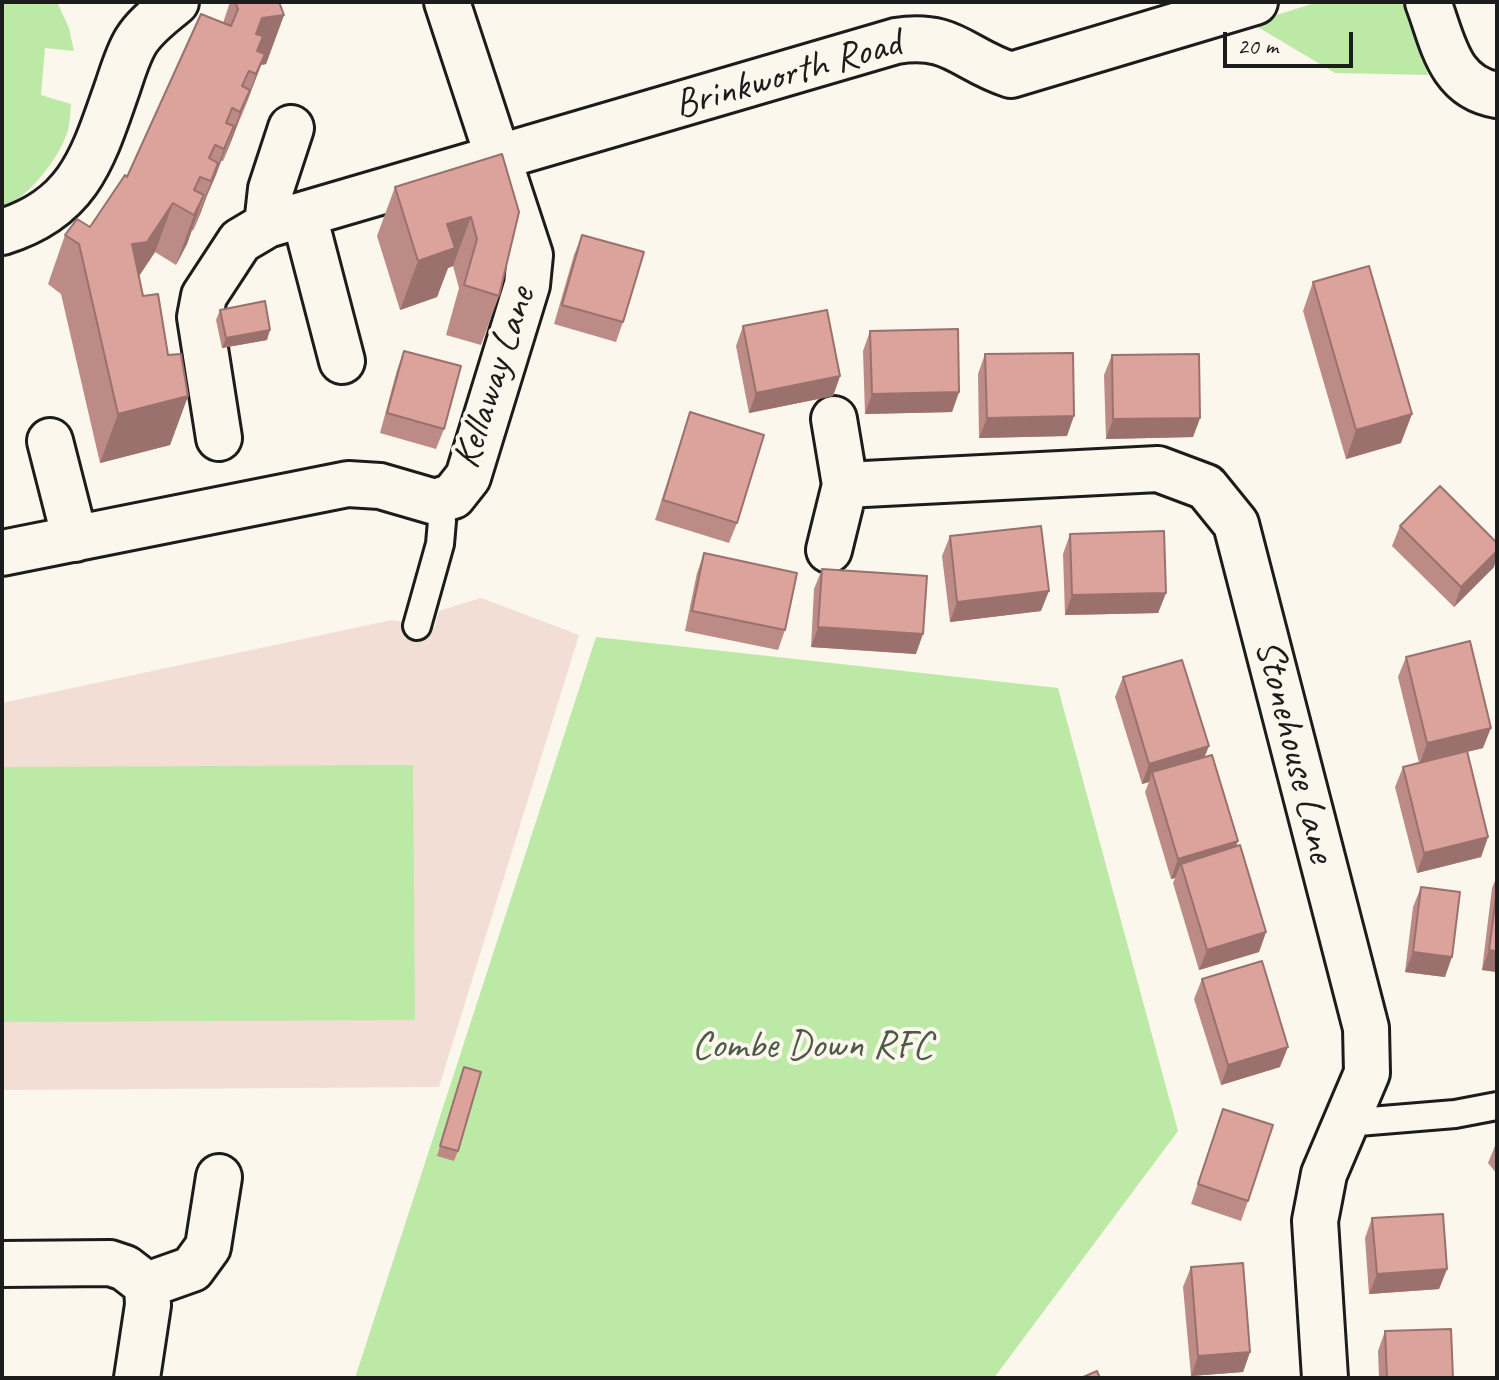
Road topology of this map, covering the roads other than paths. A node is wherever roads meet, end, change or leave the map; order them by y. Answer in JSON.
{"nodes":[{"id":1,"x":176,"y":2,"type":"edge"},
{"id":2,"x":447,"y":2,"type":"edge"},
{"id":3,"x":1255,"y":2,"type":"edge"},
{"id":4,"x":1428,"y":2,"type":"edge"},
{"id":5,"x":1497,"y":95,"type":"edge"},
{"id":6,"x":291,"y":128,"type":"dead end"},
{"id":7,"x":500,"y":159,"type":"junction"},
{"id":8,"x":286,"y":220,"type":"junction"},
{"id":9,"x":2,"y":232,"type":"edge"},
{"id":10,"x":342,"y":361,"type":"dead end"},
{"id":11,"x":834,"y":419,"type":"dead end"},
{"id":12,"x":219,"y":438,"type":"dead end"},
{"id":13,"x":50,"y":441,"type":"dead end"},
{"id":14,"x":845,"y":485,"type":"junction"},
{"id":15,"x":435,"y":502,"type":"junction"},
{"id":16,"x":75,"y":539,"type":"junction"},
{"id":17,"x":829,"y":550,"type":"dead end"},
{"id":18,"x":2,"y":553,"type":"edge"},
{"id":19,"x":417,"y":626,"type":"dead end"},
{"id":20,"x":1497,"y":1106,"type":"edge"},
{"id":21,"x":1346,"y":1123,"type":"junction"},
{"id":22,"x":219,"y":1177,"type":"dead end"},
{"id":23,"x":2,"y":1264,"type":"edge"},
{"id":24,"x":147,"y":1285,"type":"junction"},
{"id":25,"x":137,"y":1378,"type":"edge"},
{"id":26,"x":1325,"y":1378,"type":"edge"}],
"edges":[{"from":1,"to":9,"type":"street"},
{"from":2,"to":7,"type":"street","name":"Kellaway Lane"},
{"from":3,"to":7,"type":"street","name":"Brinkworth Road"},
{"from":4,"to":5,"type":"street"},
{"from":6,"to":8,"type":"street"},
{"from":7,"to":8,"type":"street","name":"Brinkworth Road"},
{"from":7,"to":15,"type":"street","name":"Kellaway Lane"},
{"from":8,"to":10,"type":"street"},
{"from":8,"to":12,"type":"street"},
{"from":11,"to":14,"type":"street"},
{"from":13,"to":16,"type":"street"},
{"from":14,"to":17,"type":"street"},
{"from":14,"to":21,"type":"street","name":"Stonehouse Lane"},
{"from":15,"to":16,"type":"street","name":"Kellaway Lane"},
{"from":15,"to":19,"type":"lane"},
{"from":16,"to":18,"type":"street","name":"Kellaway Lane"},
{"from":20,"to":21,"type":"lane"},
{"from":21,"to":26,"type":"street","name":"Stonehouse Lane"},
{"from":22,"to":24,"type":"street"},
{"from":23,"to":24,"type":"street"},
{"from":24,"to":25,"type":"street"}]}
